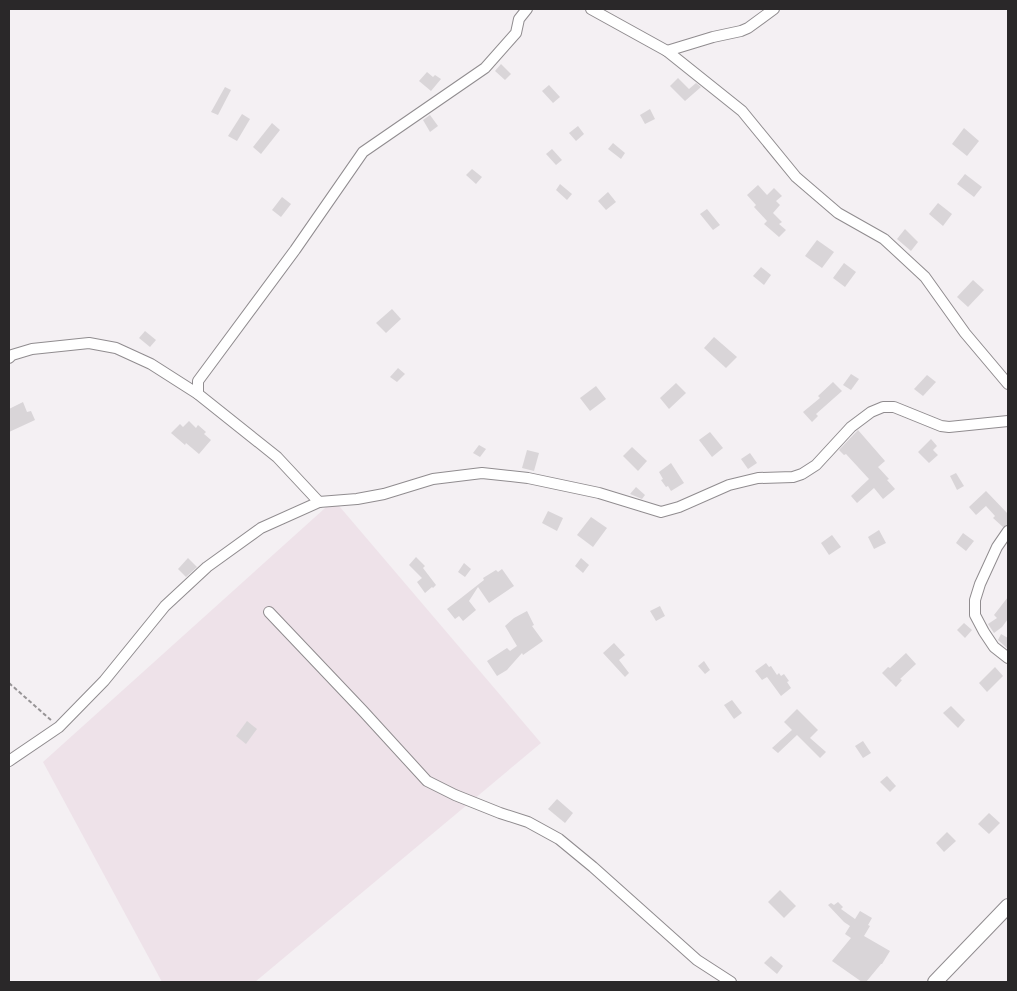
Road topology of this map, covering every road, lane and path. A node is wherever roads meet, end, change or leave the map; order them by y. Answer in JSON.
{"nodes":[{"id":1,"x":527,"y":9,"type":"edge"},
{"id":2,"x":591,"y":9,"type":"edge"},
{"id":3,"x":774,"y":9,"type":"edge"},
{"id":4,"x":667,"y":51,"type":"junction"},
{"id":5,"x":9,"y":358,"type":"edge"},
{"id":6,"x":1008,"y":384,"type":"edge"},
{"id":7,"x":198,"y":394,"type":"junction"},
{"id":8,"x":1008,"y":421,"type":"edge"},
{"id":9,"x":319,"y":502,"type":"junction"},
{"id":10,"x":1008,"y":531,"type":"edge"},
{"id":11,"x":269,"y":612,"type":"dead end"},
{"id":12,"x":1008,"y":658,"type":"edge"},
{"id":13,"x":9,"y":683,"type":"edge"},
{"id":14,"x":59,"y":727,"type":"junction"},
{"id":15,"x":9,"y":761,"type":"edge"},
{"id":16,"x":1008,"y":906,"type":"edge"},
{"id":17,"x":731,"y":982,"type":"edge"},
{"id":18,"x":936,"y":982,"type":"edge"}],
"edges":[{"from":1,"to":7,"type":"street"},
{"from":2,"to":4,"type":"street"},
{"from":3,"to":4,"type":"street"},
{"from":4,"to":6,"type":"street"},
{"from":5,"to":7,"type":"street"},
{"from":7,"to":9,"type":"street"},
{"from":8,"to":9,"type":"street"},
{"from":9,"to":14,"type":"street"},
{"from":10,"to":12,"type":"street"},
{"from":11,"to":17,"type":"street"},
{"from":13,"to":14,"type":"path"},
{"from":14,"to":15,"type":"street"},
{"from":16,"to":18,"type":"main road"}]}
